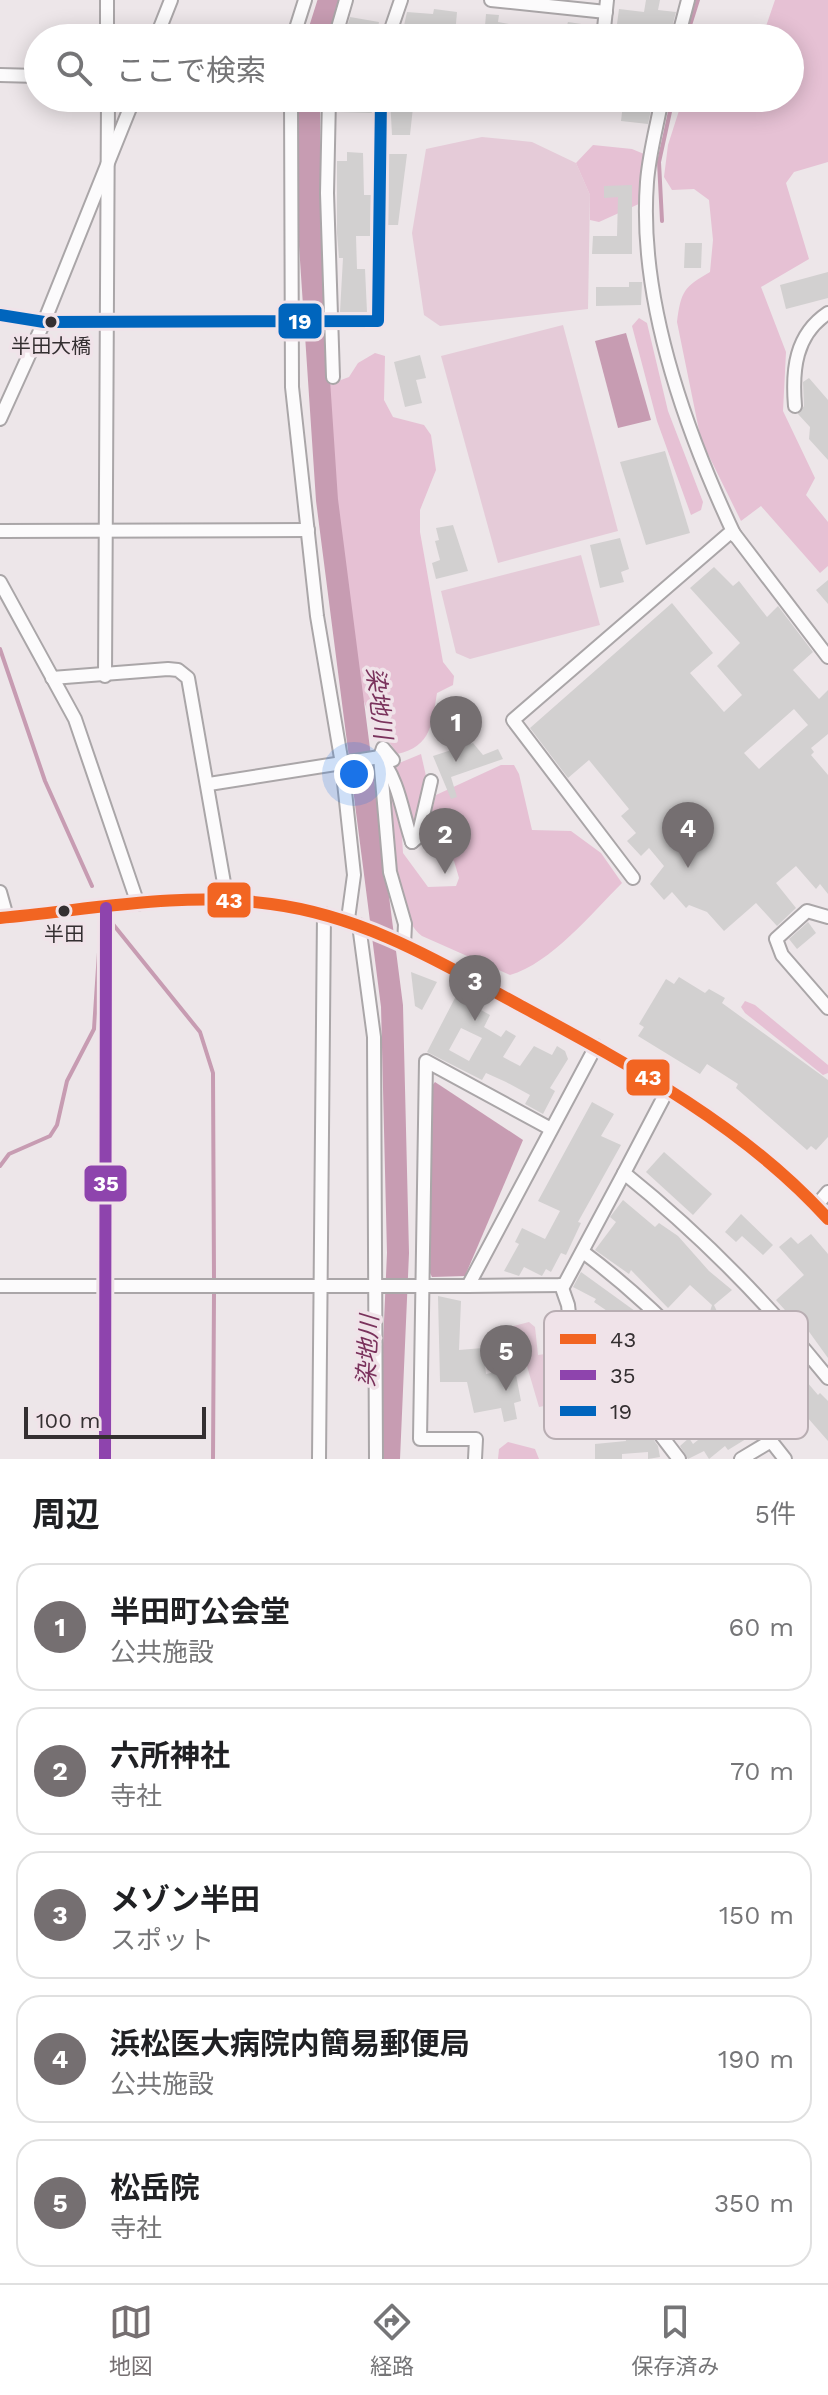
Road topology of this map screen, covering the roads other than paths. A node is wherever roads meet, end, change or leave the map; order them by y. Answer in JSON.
{"nodes":[{"id":1,"x":107,"y":0,"type":"edge"},
{"id":2,"x":171,"y":0,"type":"edge"},
{"id":3,"x":305,"y":0,"type":"edge"},
{"id":4,"x":346,"y":0,"type":"edge"},
{"id":5,"x":401,"y":0,"type":"edge"},
{"id":6,"x":491,"y":0,"type":"edge"},
{"id":7,"x":687,"y":1,"type":"edge"},
{"id":8,"x":701,"y":5,"type":"dead end"},
{"id":9,"x":606,"y":6,"type":"edge"},
{"id":10,"x":107,"y":24,"type":"edge"},
{"id":11,"x":162,"y":24,"type":"edge"},
{"id":12,"x":297,"y":24,"type":"edge"},
{"id":13,"x":339,"y":24,"type":"edge"},
{"id":14,"x":393,"y":24,"type":"edge"},
{"id":15,"x":681,"y":24,"type":"edge"},
{"id":16,"x":0,"y":75,"type":"edge"},
{"id":17,"x":24,"y":76,"type":"edge"},
{"id":18,"x":108,"y":112,"type":"edge"},
{"id":19,"x":128,"y":112,"type":"edge"},
{"id":20,"x":291,"y":112,"type":"edge"},
{"id":21,"x":329,"y":112,"type":"edge"},
{"id":22,"x":381,"y":112,"type":"edge"},
{"id":23,"x":660,"y":112,"type":"edge"},
{"id":24,"x":109,"y":161,"type":"junction"},
{"id":25,"x":828,"y":313,"type":"edge"},
{"id":26,"x":0,"y":315,"type":"edge"},
{"id":27,"x":107,"y":320,"type":"junction"},
{"id":28,"x":332,"y":321,"type":"junction"},
{"id":29,"x":44,"y":322,"type":"junction"},
{"id":30,"x":291,"y":322,"type":"junction"},
{"id":31,"x":333,"y":377,"type":"dead end"},
{"id":32,"x":795,"y":406,"type":"dead end"},
{"id":33,"x":0,"y":419,"type":"edge"},
{"id":34,"x":308,"y":530,"type":"junction"},
{"id":35,"x":0,"y":531,"type":"edge"},
{"id":36,"x":732,"y":531,"type":"junction"},
{"id":37,"x":107,"y":532,"type":"junction"},
{"id":38,"x":0,"y":582,"type":"edge"},
{"id":39,"x":828,"y":657,"type":"edge"},
{"id":40,"x":105,"y":676,"type":"junction"},
{"id":41,"x":52,"y":678,"type":"junction"},
{"id":42,"x":383,"y":758,"type":"junction"},
{"id":43,"x":344,"y":764,"type":"junction"},
{"id":44,"x":431,"y":781,"type":"dead end"},
{"id":45,"x":209,"y":784,"type":"junction"},
{"id":46,"x":633,"y":878,"type":"dead end"},
{"id":47,"x":0,"y":892,"type":"edge"},
{"id":48,"x":227,"y":900,"type":"junction"},
{"id":49,"x":138,"y":904,"type":"junction"},
{"id":50,"x":106,"y":908,"type":"junction"},
{"id":51,"x":324,"y":914,"type":"junction"},
{"id":52,"x":828,"y":917,"type":"edge"},
{"id":53,"x":3,"y":918,"type":"edge"},
{"id":54,"x":359,"y":924,"type":"junction"},
{"id":55,"x":404,"y":945,"type":"junction"},
{"id":56,"x":828,"y":1008,"type":"edge"},
{"id":57,"x":596,"y":1046,"type":"junction"},
{"id":58,"x":668,"y":1089,"type":"junction"},
{"id":59,"x":551,"y":1129,"type":"junction"},
{"id":60,"x":624,"y":1173,"type":"junction"},
{"id":61,"x":828,"y":1192,"type":"edge"},
{"id":62,"x":816,"y":1206,"type":"junction"},
{"id":63,"x":828,"y":1219,"type":"edge"},
{"id":64,"x":583,"y":1252,"type":"junction"},
{"id":65,"x":561,"y":1285,"type":"junction"},
{"id":66,"x":0,"y":1286,"type":"edge"},
{"id":67,"x":418,"y":1286,"type":"junction"},
{"id":68,"x":468,"y":1286,"type":"junction"},
{"id":69,"x":105,"y":1287,"type":"junction"},
{"id":70,"x":380,"y":1287,"type":"junction"},
{"id":71,"x":323,"y":1288,"type":"junction"},
{"id":72,"x":569,"y":1311,"type":"edge"},
{"id":73,"x":654,"y":1311,"type":"edge"},
{"id":74,"x":771,"y":1311,"type":"edge"},
{"id":75,"x":808,"y":1355,"type":"edge"},
{"id":76,"x":828,"y":1378,"type":"edge"},
{"id":77,"x":664,"y":1439,"type":"edge"},
{"id":78,"x":771,"y":1441,"type":"joint"},
{"id":79,"x":105,"y":1459,"type":"edge"},
{"id":80,"x":319,"y":1459,"type":"edge"},
{"id":81,"x":376,"y":1459,"type":"edge"},
{"id":82,"x":475,"y":1459,"type":"edge"},
{"id":83,"x":679,"y":1459,"type":"edge"},
{"id":84,"x":741,"y":1459,"type":"edge"},
{"id":85,"x":785,"y":1459,"type":"edge"}],
"edges":[{"from":1,"to":10,"type":"street"},
{"from":2,"to":11,"type":"street"},
{"from":3,"to":12,"type":"street"},
{"from":4,"to":13,"type":"street"},
{"from":5,"to":14,"type":"street"},
{"from":6,"to":9,"type":"street"},
{"from":7,"to":8,"type":"street"},
{"from":7,"to":15,"type":"street"},
{"from":16,"to":17,"type":"street"},
{"from":18,"to":24,"type":"street"},
{"from":19,"to":24,"type":"street"},
{"from":20,"to":30,"type":"street"},
{"from":21,"to":28,"type":"street"},
{"from":22,"to":28,"type":"street"},
{"from":23,"to":36,"type":"street"},
{"from":24,"to":27,"type":"street"},
{"from":24,"to":29,"type":"street"},
{"from":25,"to":32,"type":"street"},
{"from":26,"to":29,"type":"street"},
{"from":27,"to":29,"type":"street"},
{"from":27,"to":30,"type":"street"},
{"from":27,"to":37,"type":"street"},
{"from":28,"to":30,"type":"street"},
{"from":28,"to":31,"type":"street"},
{"from":29,"to":33,"type":"street"},
{"from":30,"to":34,"type":"street"},
{"from":34,"to":37,"type":"street"},
{"from":34,"to":43,"type":"street"},
{"from":35,"to":37,"type":"street"},
{"from":36,"to":39,"type":"street"},
{"from":36,"to":46,"type":"street"},
{"from":37,"to":40,"type":"street"},
{"from":38,"to":41,"type":"street"},
{"from":40,"to":41,"type":"street"},
{"from":40,"to":45,"type":"street"},
{"from":41,"to":49,"type":"street"},
{"from":42,"to":43,"type":"street"},
{"from":42,"to":44,"type":"street"},
{"from":42,"to":55,"type":"street"},
{"from":43,"to":45,"type":"street"},
{"from":43,"to":54,"type":"street"},
{"from":45,"to":48,"type":"street"},
{"from":47,"to":53,"type":"street"},
{"from":48,"to":49,"type":"street"},
{"from":48,"to":51,"type":"street"},
{"from":49,"to":50,"type":"street"},
{"from":50,"to":53,"type":"street"},
{"from":50,"to":69,"type":"street"},
{"from":51,"to":54,"type":"street"},
{"from":51,"to":71,"type":"street"},
{"from":52,"to":56,"type":"street"},
{"from":54,"to":55,"type":"street"},
{"from":54,"to":70,"type":"street"},
{"from":55,"to":57,"type":"street"},
{"from":57,"to":58,"type":"street"},
{"from":57,"to":59,"type":"street"},
{"from":58,"to":60,"type":"street"},
{"from":58,"to":62,"type":"street"},
{"from":59,"to":67,"type":"street"},
{"from":59,"to":68,"type":"street"},
{"from":60,"to":64,"type":"street"},
{"from":60,"to":74,"type":"street"},
{"from":61,"to":62,"type":"street"},
{"from":62,"to":63,"type":"street"},
{"from":64,"to":65,"type":"street"},
{"from":64,"to":73,"type":"street"},
{"from":65,"to":68,"type":"street"},
{"from":65,"to":72,"type":"street"},
{"from":66,"to":69,"type":"street"},
{"from":67,"to":68,"type":"street"},
{"from":67,"to":70,"type":"street"},
{"from":67,"to":82,"type":"street"},
{"from":69,"to":71,"type":"street"},
{"from":69,"to":79,"type":"street"},
{"from":70,"to":71,"type":"street"},
{"from":70,"to":81,"type":"street"},
{"from":71,"to":80,"type":"street"},
{"from":75,"to":76,"type":"street"},
{"from":77,"to":83,"type":"street"},
{"from":78,"to":84,"type":"street"},
{"from":78,"to":85,"type":"street"}]}
